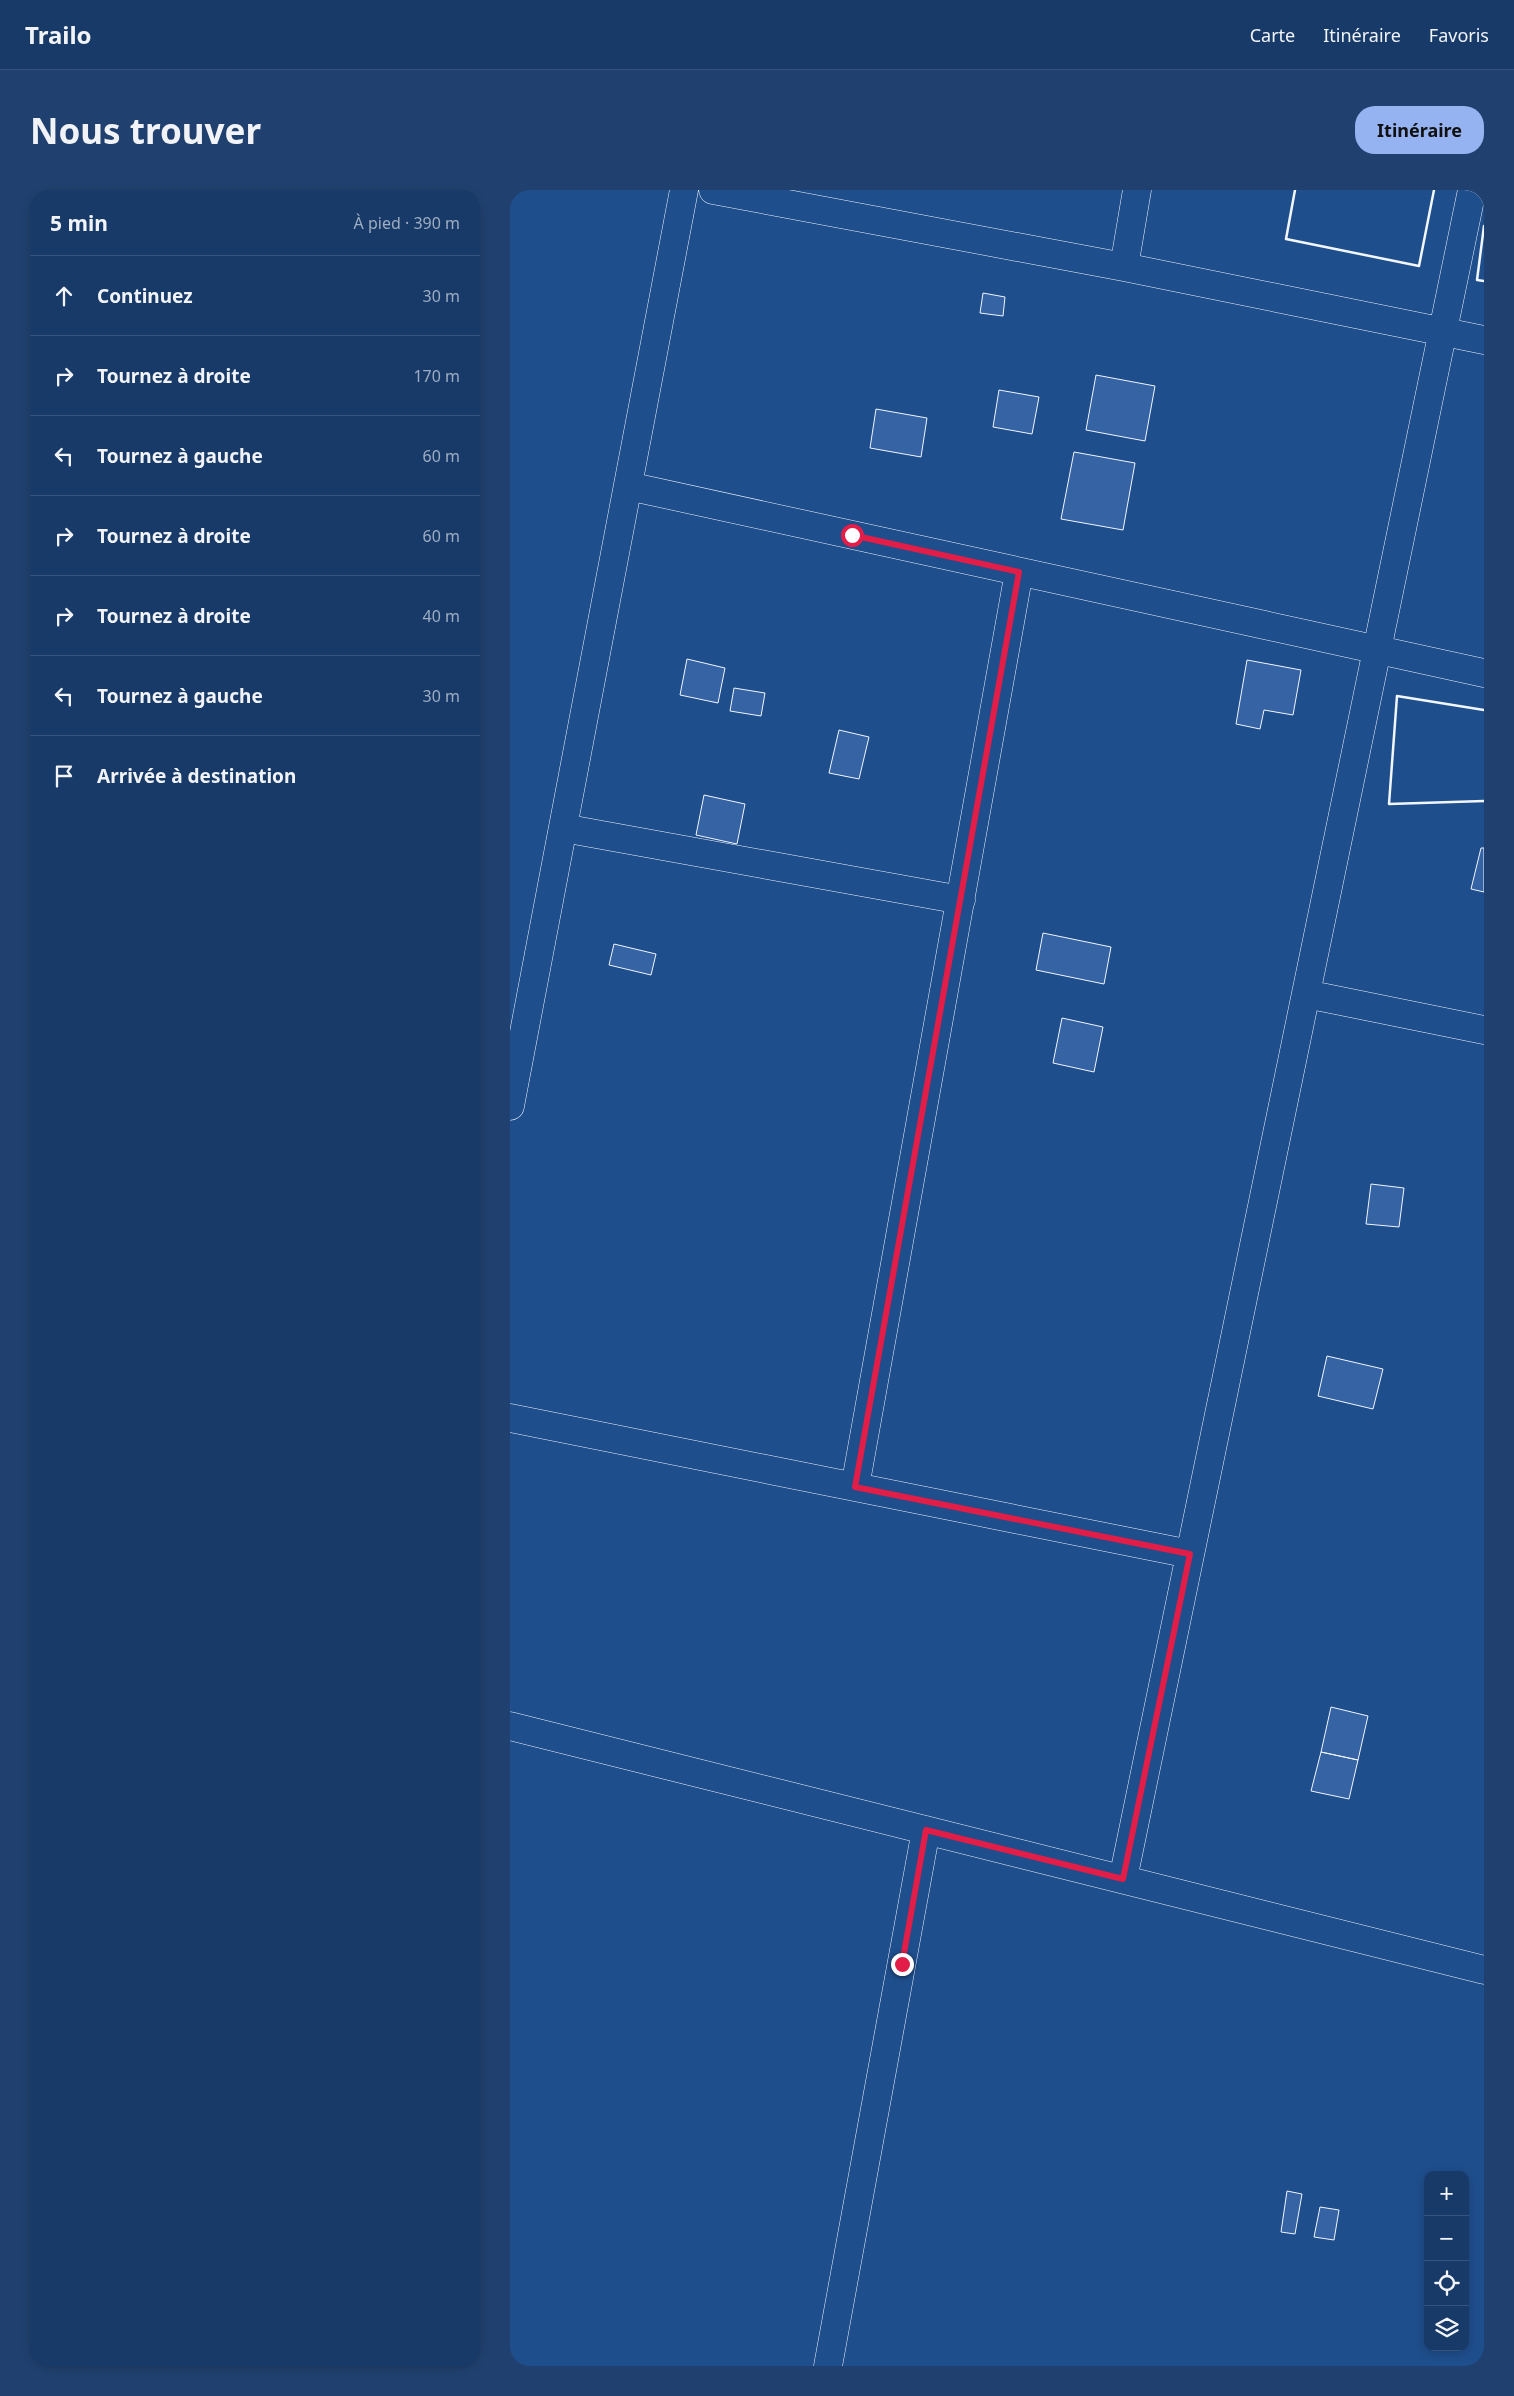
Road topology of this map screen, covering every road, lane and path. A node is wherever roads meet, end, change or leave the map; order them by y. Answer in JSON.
{"nodes":[{"id":1,"x":684,"y":190,"type":"edge"},
{"id":2,"x":713,"y":190,"type":"edge"},
{"id":3,"x":1137,"y":190,"type":"edge"},
{"id":4,"x":1472,"y":190,"type":"edge"},
{"id":5,"x":1124,"y":266,"type":"junction"},
{"id":6,"x":1444,"y":333,"type":"junction"},
{"id":7,"x":1484,"y":340,"type":"edge"},
{"id":8,"x":628,"y":486,"type":"junction"},
{"id":9,"x":1019,"y":572,"type":"junction"},
{"id":10,"x":1378,"y":650,"type":"junction"},
{"id":11,"x":1484,"y":673,"type":"edge"},
{"id":12,"x":563,"y":828,"type":"junction"},
{"id":13,"x":961,"y":900,"type":"junction"},
{"id":14,"x":1306,"y":994,"type":"junction"},
{"id":15,"x":1484,"y":1030,"type":"edge"},
{"id":16,"x":510,"y":1106,"type":"edge"},
{"id":17,"x":510,"y":1418,"type":"edge"},
{"id":18,"x":855,"y":1487,"type":"junction"},
{"id":19,"x":1190,"y":1554,"type":"junction"},
{"id":20,"x":510,"y":1726,"type":"edge"},
{"id":21,"x":926,"y":1830,"type":"junction"},
{"id":22,"x":1123,"y":1879,"type":"junction"},
{"id":23,"x":1484,"y":1970,"type":"edge"},
{"id":24,"x":828,"y":2366,"type":"edge"}],
"edges":[{"from":1,"to":8,"type":"street"},
{"from":2,"to":5,"type":"street"},
{"from":3,"to":5,"type":"street"},
{"from":4,"to":6,"type":"street"},
{"from":5,"to":6,"type":"street"},
{"from":6,"to":7,"type":"street"},
{"from":6,"to":10,"type":"street"},
{"from":8,"to":9,"type":"street"},
{"from":8,"to":12,"type":"street"},
{"from":9,"to":10,"type":"street"},
{"from":9,"to":13,"type":"street"},
{"from":10,"to":11,"type":"street"},
{"from":10,"to":14,"type":"street"},
{"from":12,"to":13,"type":"street"},
{"from":12,"to":16,"type":"street"},
{"from":13,"to":18,"type":"street"},
{"from":14,"to":15,"type":"street"},
{"from":14,"to":19,"type":"street"},
{"from":17,"to":18,"type":"street"},
{"from":18,"to":19,"type":"street"},
{"from":19,"to":22,"type":"street"},
{"from":20,"to":21,"type":"street"},
{"from":21,"to":22,"type":"street"},
{"from":21,"to":24,"type":"street"},
{"from":22,"to":23,"type":"street"}]}
